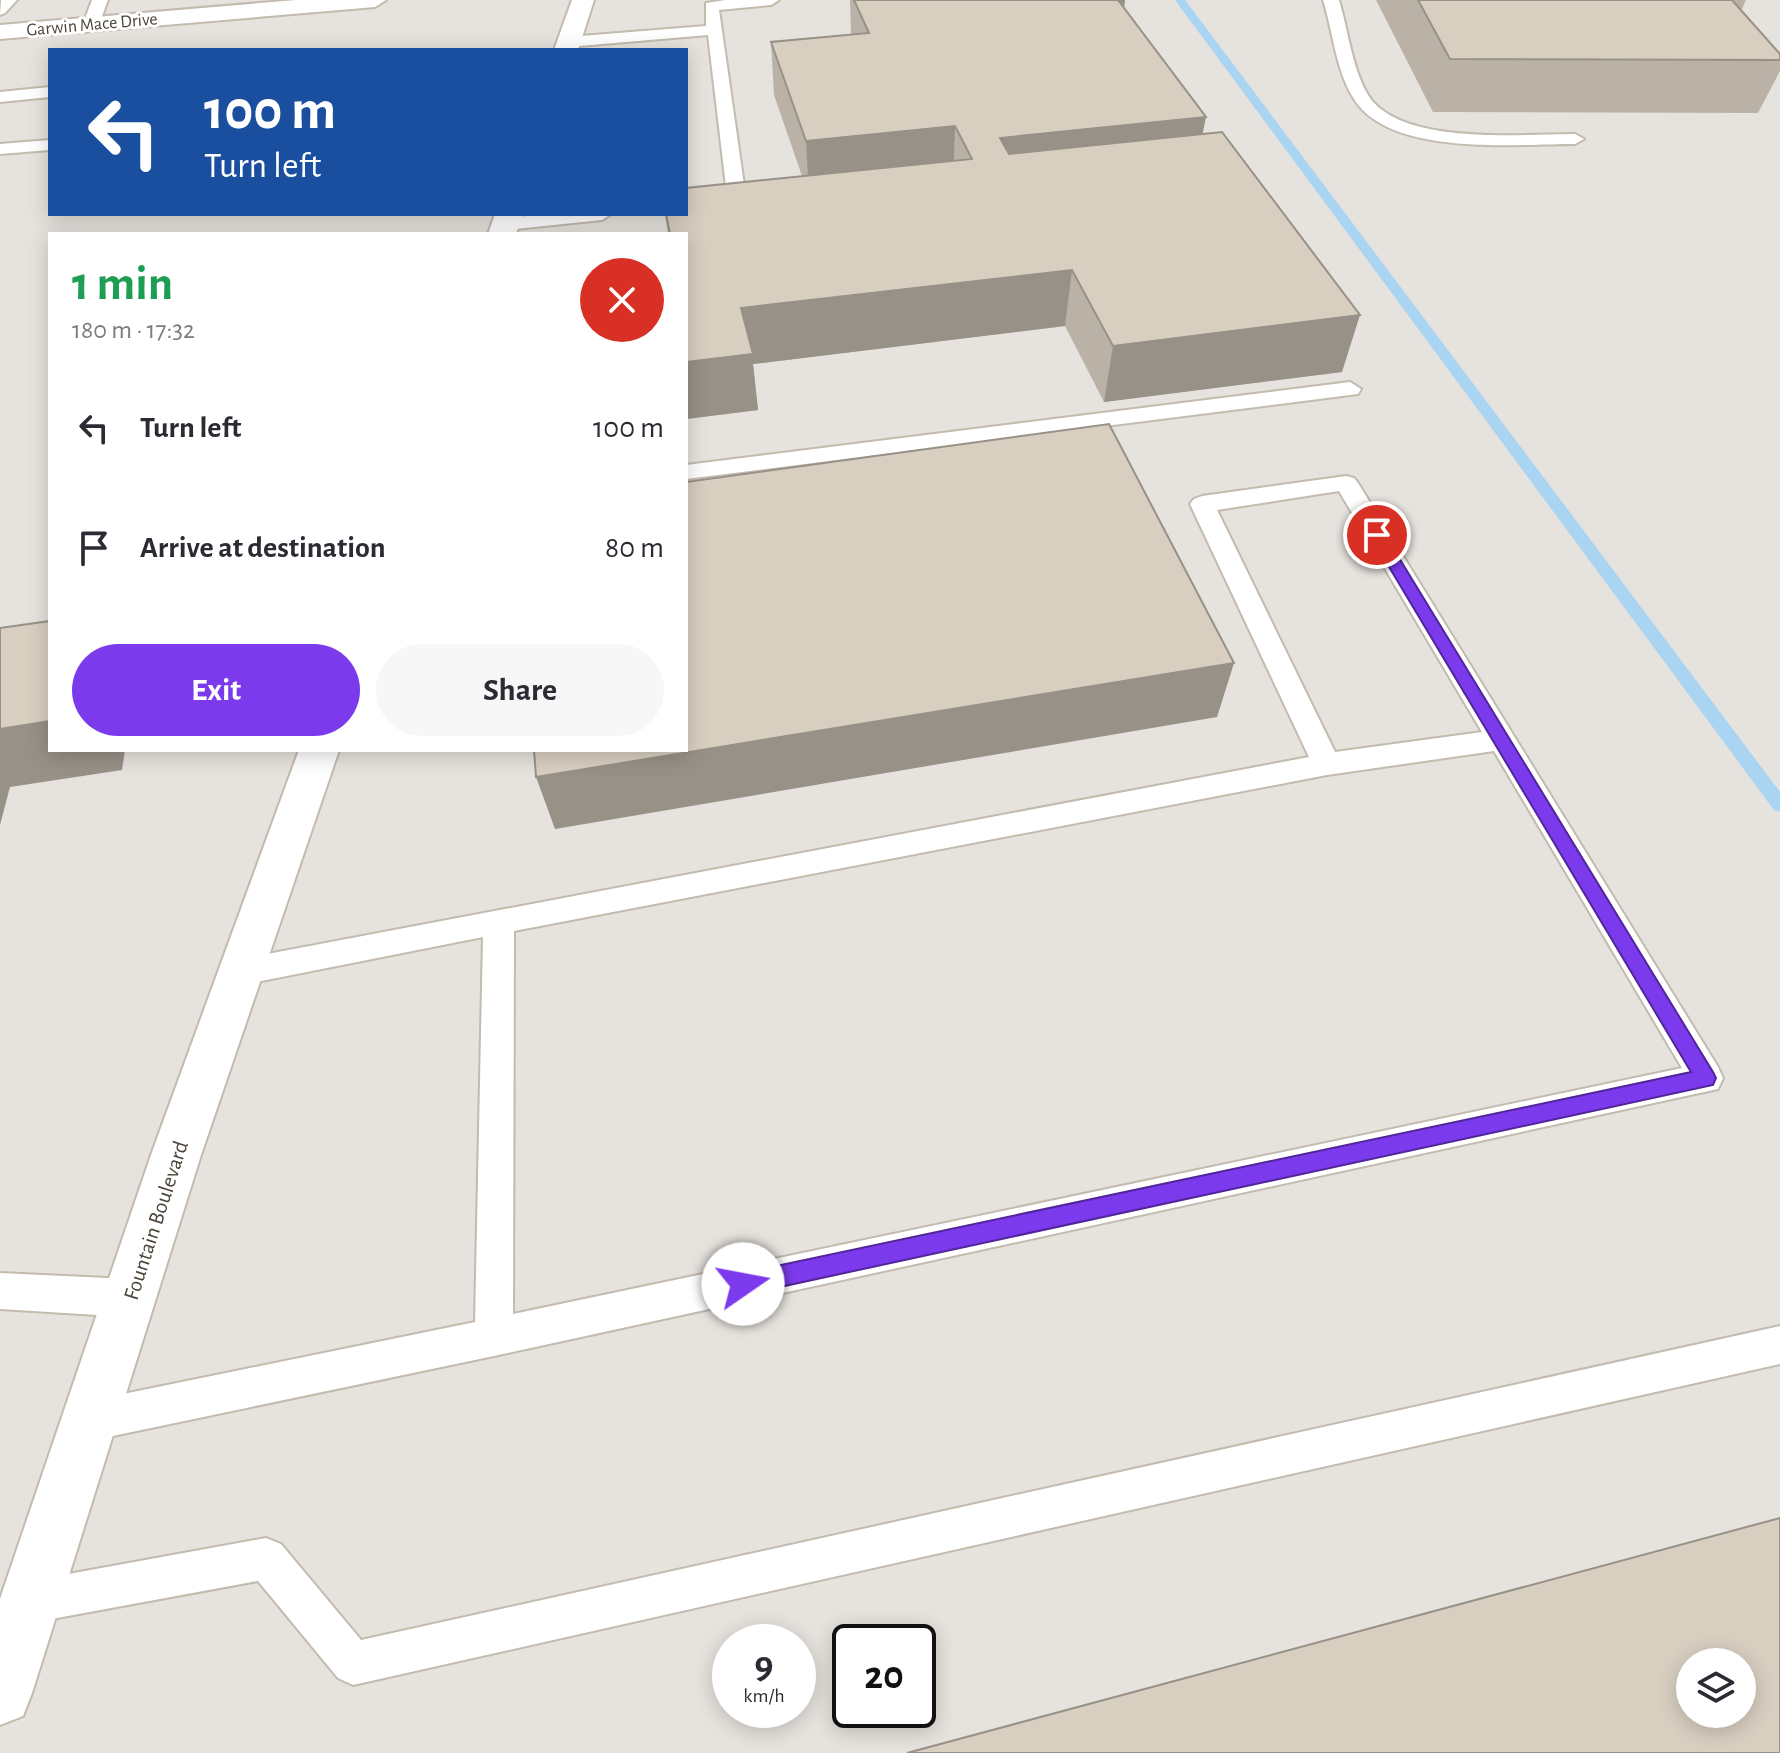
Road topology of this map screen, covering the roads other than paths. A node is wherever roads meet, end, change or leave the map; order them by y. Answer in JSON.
{"nodes":[{"id":1,"x":9,"y":0,"type":"edge"},
{"id":2,"x":100,"y":0,"type":"edge"},
{"id":3,"x":375,"y":0,"type":"edge"},
{"id":4,"x":583,"y":0,"type":"edge"},
{"id":5,"x":771,"y":0,"type":"edge"},
{"id":6,"x":1331,"y":0,"type":"edge"},
{"id":7,"x":0,"y":10,"type":"edge"},
{"id":8,"x":91,"y":24,"type":"junction"},
{"id":9,"x":715,"y":30,"type":"junction"},
{"id":10,"x":0,"y":32,"type":"edge"},
{"id":11,"x":567,"y":46,"type":"edge"},
{"id":12,"x":48,"y":92,"type":"edge"},
{"id":13,"x":0,"y":97,"type":"edge"},
{"id":14,"x":1575,"y":139,"type":"dead end"},
{"id":15,"x":48,"y":145,"type":"edge"},
{"id":16,"x":0,"y":149,"type":"edge"},
{"id":17,"x":688,"y":205,"type":"edge"},
{"id":18,"x":583,"y":216,"type":"edge"},
{"id":19,"x":505,"y":224,"type":"edge"},
{"id":20,"x":1350,"y":389,"type":"dead end"},
{"id":21,"x":688,"y":472,"type":"edge"},
{"id":22,"x":1501,"y":740,"type":"junction"},
{"id":23,"x":318,"y":752,"type":"edge"},
{"id":24,"x":1327,"y":764,"type":"junction"},
{"id":25,"x":499,"y":921,"type":"junction"},
{"id":26,"x":241,"y":971,"type":"junction"},
{"id":27,"x":0,"y":1291,"type":"edge"},
{"id":28,"x":129,"y":1298,"type":"junction"},
{"id":29,"x":494,"y":1337,"type":"junction"},
{"id":30,"x":1780,"y":1345,"type":"edge"},
{"id":31,"x":89,"y":1421,"type":"junction"},
{"id":32,"x":30,"y":1602,"type":"junction"},
{"id":33,"x":0,"y":1693,"type":"edge"}],
"edges":[{"from":1,"to":7,"type":"lane"},
{"from":2,"to":8,"type":"lane"},
{"from":3,"to":8,"type":"street","name":"Garwin Mace Drive"},
{"from":4,"to":11,"type":"street"},
{"from":5,"to":9,"type":"lane"},
{"from":6,"to":14,"type":"lane"},
{"from":8,"to":10,"type":"street","name":"Garwin Mace Drive"},
{"from":9,"to":11,"type":"lane"},
{"from":9,"to":17,"type":"lane"},
{"from":12,"to":13,"type":"lane"},
{"from":15,"to":16,"type":"lane"},
{"from":18,"to":19,"type":"lane"},
{"from":20,"to":21,"type":"lane"},
{"from":22,"to":24,"type":"lane"},
{"from":22,"to":24,"type":"lane"},
{"from":22,"to":29,"type":"lane"},
{"from":23,"to":26,"type":"street","name":"Fountain Boulevard"},
{"from":24,"to":25,"type":"lane"},
{"from":25,"to":26,"type":"lane"},
{"from":25,"to":29,"type":"lane"},
{"from":26,"to":28,"type":"street","name":"Fountain Boulevard"},
{"from":27,"to":28,"type":"lane"},
{"from":28,"to":31,"type":"street","name":"Fountain Boulevard"},
{"from":29,"to":31,"type":"lane"},
{"from":30,"to":32,"type":"lane"},
{"from":31,"to":32,"type":"street","name":"Fountain Boulevard"},
{"from":32,"to":33,"type":"street","name":"Fountain Boulevard"}]}
